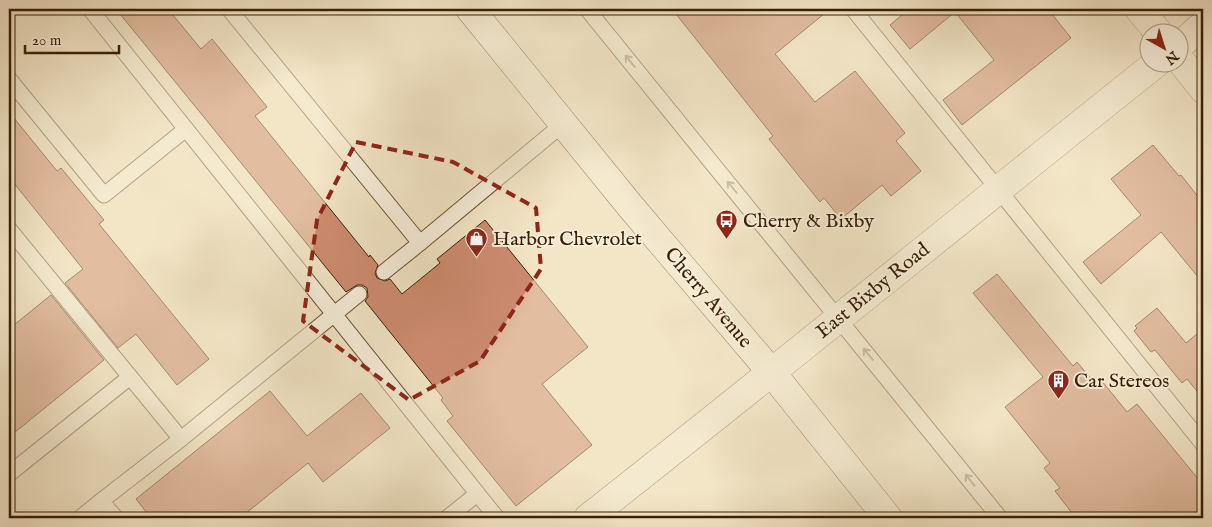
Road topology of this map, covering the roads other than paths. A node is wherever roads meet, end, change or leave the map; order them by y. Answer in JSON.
{"nodes":[{"id":1,"x":90,"y":9,"type":"edge"},
{"id":2,"x":229,"y":9,"type":"edge"},
{"id":3,"x":470,"y":9,"type":"edge"},
{"id":4,"x":587,"y":9,"type":"edge"},
{"id":5,"x":853,"y":9,"type":"edge"},
{"id":6,"x":1138,"y":9,"type":"edge"},
{"id":7,"x":1149,"y":22,"type":"edge"},
{"id":8,"x":1203,"y":26,"type":"edge"},
{"id":9,"x":1190,"y":37,"type":"edge"},
{"id":10,"x":1145,"y":72,"type":"edge"},
{"id":11,"x":1190,"y":72,"type":"edge"},
{"id":12,"x":9,"y":78,"type":"edge"},
{"id":13,"x":1203,"y":89,"type":"edge"},
{"id":14,"x":564,"y":124,"type":"junction"},
{"id":15,"x":186,"y":129,"type":"junction"},
{"id":16,"x":999,"y":189,"type":"junction"},
{"id":17,"x":9,"y":229,"type":"edge"},
{"id":18,"x":420,"y":243,"type":"junction"},
{"id":19,"x":384,"y":272,"type":"dead end"},
{"id":20,"x":359,"y":294,"type":"dead end"},
{"id":21,"x":334,"y":314,"type":"junction"},
{"id":22,"x":839,"y":317,"type":"junction"},
{"id":23,"x":772,"y":373,"type":"junction"},
{"id":24,"x":130,"y":377,"type":"junction"},
{"id":25,"x":181,"y":439,"type":"junction"},
{"id":26,"x":1203,"y":444,"type":"edge"},
{"id":27,"x":9,"y":474,"type":"edge"},
{"id":28,"x":477,"y":494,"type":"junction"},
{"id":29,"x":102,"y":501,"type":"junction"},
{"id":30,"x":80,"y":518,"type":"edge"},
{"id":31,"x":116,"y":518,"type":"edge"},
{"id":32,"x":447,"y":518,"type":"edge"},
{"id":33,"x":496,"y":518,"type":"edge"},
{"id":34,"x":588,"y":518,"type":"edge"},
{"id":35,"x":888,"y":518,"type":"edge"},
{"id":36,"x":1000,"y":518,"type":"edge"}],
"edges":[{"from":1,"to":15,"type":"lane"},
{"from":2,"to":18,"type":"lane"},
{"from":3,"to":14,"type":"street","name":"Cherry Avenue"},
{"from":22,"to":4,"type":"lane","one_way":true},
{"from":5,"to":16,"type":"lane"},
{"from":6,"to":7,"type":"street"},
{"from":8,"to":9,"type":"street"},
{"from":10,"to":16,"type":"street","name":"East Bixby Road"},
{"from":11,"to":13,"type":"street"},
{"from":12,"to":15,"type":"lane"},
{"from":14,"to":18,"type":"lane"},
{"from":14,"to":23,"type":"street","name":"Cherry Avenue"},
{"from":15,"to":21,"type":"lane"},
{"from":16,"to":22,"type":"street","name":"East Bixby Road"},
{"from":16,"to":26,"type":"lane"},
{"from":17,"to":24,"type":"lane"},
{"from":18,"to":19,"type":"lane"},
{"from":20,"to":21,"type":"lane"},
{"from":21,"to":25,"type":"lane"},
{"from":21,"to":28,"type":"lane"},
{"from":22,"to":23,"type":"street","name":"East Bixby Road"},
{"from":36,"to":22,"type":"lane","one_way":true},
{"from":23,"to":34,"type":"street","name":"East Bixby Road"},
{"from":23,"to":35,"type":"street","name":"Cherry Avenue"},
{"from":24,"to":25,"type":"lane"},
{"from":24,"to":27,"type":"lane"},
{"from":25,"to":29,"type":"lane"},
{"from":28,"to":32,"type":"lane"},
{"from":28,"to":33,"type":"lane"},
{"from":29,"to":30,"type":"lane"},
{"from":29,"to":31,"type":"lane"}]}
